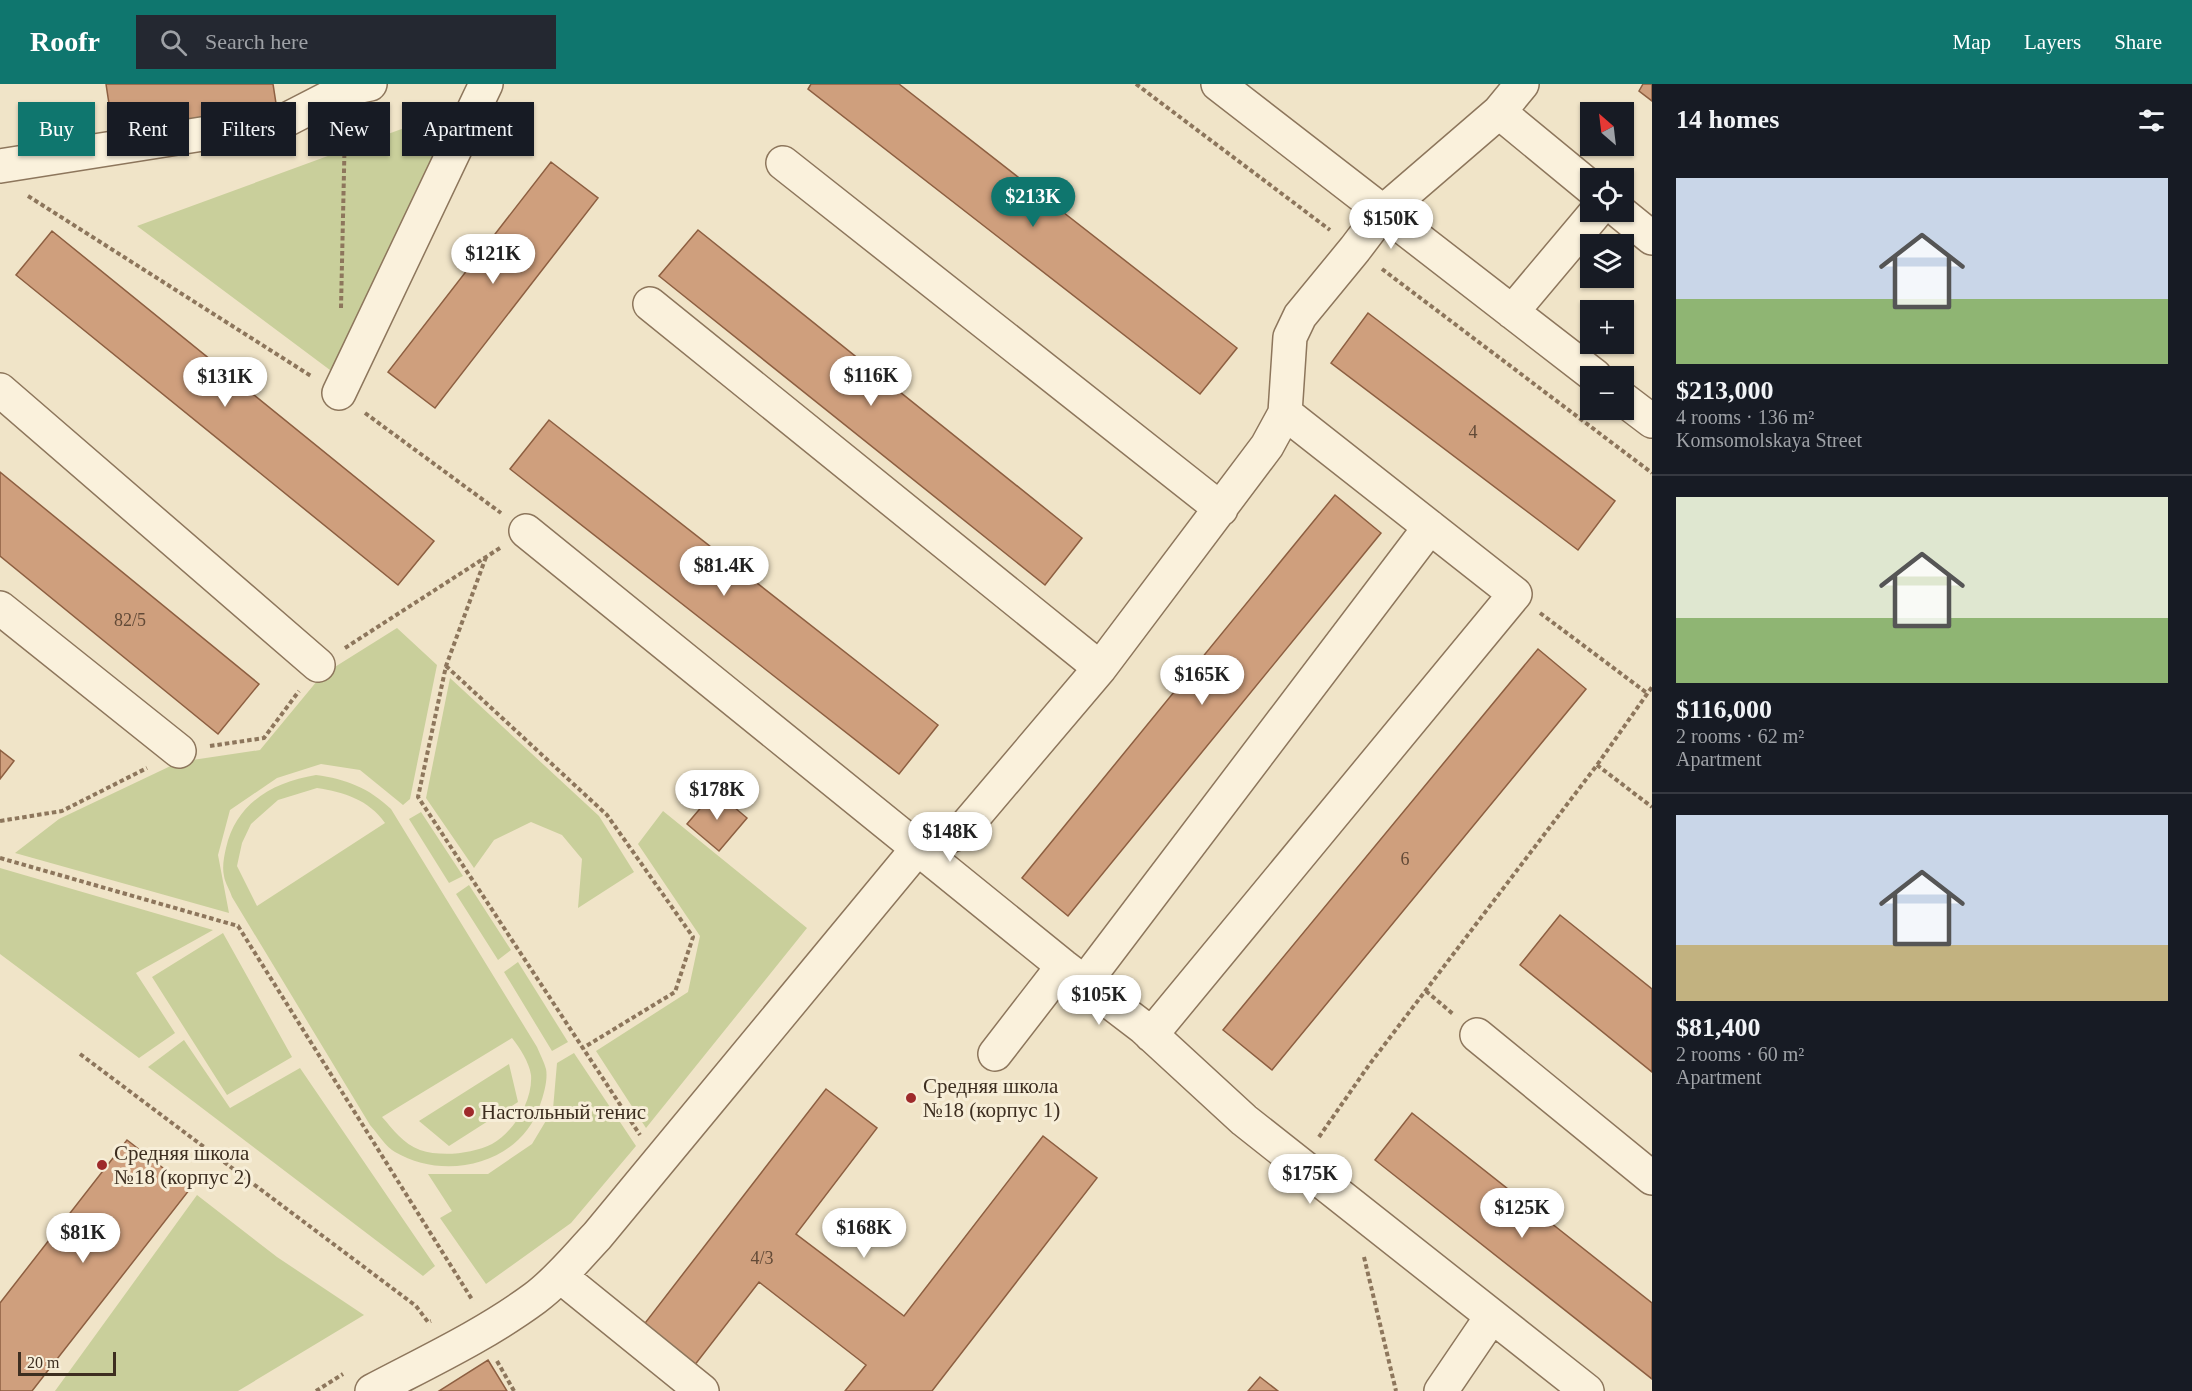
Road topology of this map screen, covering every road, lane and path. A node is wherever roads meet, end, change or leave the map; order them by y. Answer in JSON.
{"nodes":[{"id":1,"x":370,"y":84,"type":"edge"},
{"id":2,"x":486,"y":84,"type":"edge"},
{"id":3,"x":1136,"y":84,"type":"edge"},
{"id":4,"x":1218,"y":84,"type":"edge"},
{"id":5,"x":1521,"y":84,"type":"edge"},
{"id":6,"x":1499,"y":112,"type":"junction"},
{"id":7,"x":783,"y":162,"type":"dead end"},
{"id":8,"x":0,"y":166,"type":"edge"},
{"id":9,"x":1580,"y":179,"type":"edge"},
{"id":10,"x":20,"y":191,"type":"dead end"},
{"id":11,"x":1383,"y":212,"type":"junction"},
{"id":12,"x":1588,"y":222,"type":"edge"},
{"id":13,"x":1632,"y":222,"type":"edge"},
{"id":14,"x":1652,"y":238,"type":"edge"},
{"id":15,"x":1356,"y":249,"type":"junction"},
{"id":16,"x":650,"y":304,"type":"dead end"},
{"id":17,"x":1512,"y":312,"type":"junction"},
{"id":18,"x":1581,"y":366,"type":"edge"},
{"id":19,"x":0,"y":390,"type":"edge"},
{"id":20,"x":339,"y":393,"type":"joint"},
{"id":21,"x":1634,"y":407,"type":"edge"},
{"id":22,"x":1285,"y":413,"type":"junction"},
{"id":23,"x":1652,"y":421,"type":"edge"},
{"id":24,"x":1652,"y":473,"type":"edge"},
{"id":25,"x":1221,"y":509,"type":"junction"},
{"id":26,"x":1430,"y":527,"type":"junction"},
{"id":27,"x":526,"y":531,"type":"joint"},
{"id":28,"x":486,"y":557,"type":"junction"},
{"id":29,"x":1515,"y":594,"type":"junction"},
{"id":30,"x":0,"y":608,"type":"edge"},
{"id":31,"x":318,"y":665,"type":"joint"},
{"id":32,"x":446,"y":666,"type":"junction"},
{"id":33,"x":1100,"y":668,"type":"junction"},
{"id":34,"x":1652,"y":687,"type":"edge"},
{"id":35,"x":1647,"y":693,"type":"junction"},
{"id":36,"x":179,"y":751,"type":"dead end"},
{"id":37,"x":1597,"y":765,"type":"junction"},
{"id":38,"x":1652,"y":807,"type":"edge"},
{"id":39,"x":918,"y":848,"type":"junction"},
{"id":40,"x":0,"y":858,"type":"edge"},
{"id":41,"x":1074,"y":974,"type":"junction"},
{"id":42,"x":1151,"y":1035,"type":"junction"},
{"id":43,"x":1477,"y":1035,"type":"dead end"},
{"id":44,"x":583,"y":1048,"type":"junction"},
{"id":45,"x":80,"y":1054,"type":"dead end"},
{"id":46,"x":995,"y":1054,"type":"dead end"},
{"id":47,"x":641,"y":1136,"type":"dead end"},
{"id":48,"x":1300,"y":1165,"type":"junction"},
{"id":49,"x":1652,"y":1178,"type":"edge"},
{"id":50,"x":1351,"y":1204,"type":"junction"},
{"id":51,"x":560,"y":1276,"type":"junction"},
{"id":52,"x":465,"y":1307,"type":"dead end"},
{"id":53,"x":1492,"y":1316,"type":"junction"},
{"id":54,"x":438,"y":1318,"type":"dead end"},
{"id":55,"x":372,"y":1391,"type":"edge"},
{"id":56,"x":702,"y":1391,"type":"edge"},
{"id":57,"x":1396,"y":1391,"type":"edge"},
{"id":58,"x":1441,"y":1391,"type":"edge"},
{"id":59,"x":1587,"y":1391,"type":"edge"}],
"edges":[{"from":1,"to":8,"type":"street"},
{"from":2,"to":20,"type":"street"},
{"from":3,"to":15,"type":"path"},
{"from":4,"to":11,"type":"street"},
{"from":5,"to":6,"type":"street"},
{"from":6,"to":9,"type":"street"},
{"from":6,"to":11,"type":"street"},
{"from":7,"to":25,"type":"street"},
{"from":10,"to":20,"type":"path"},
{"from":11,"to":15,"type":"street"},
{"from":11,"to":17,"type":"street"},
{"from":12,"to":17,"type":"street"},
{"from":13,"to":14,"type":"street"},
{"from":15,"to":22,"type":"street"},
{"from":15,"to":24,"type":"path"},
{"from":16,"to":33,"type":"street"},
{"from":17,"to":18,"type":"street"},
{"from":19,"to":31,"type":"street"},
{"from":21,"to":23,"type":"street"},
{"from":22,"to":25,"type":"street"},
{"from":22,"to":26,"type":"street"},
{"from":25,"to":33,"type":"street"},
{"from":26,"to":29,"type":"street"},
{"from":26,"to":41,"type":"street"},
{"from":27,"to":28,"type":"path"},
{"from":27,"to":39,"type":"street"},
{"from":28,"to":31,"type":"path"},
{"from":28,"to":32,"type":"path"},
{"from":29,"to":35,"type":"path"},
{"from":29,"to":42,"type":"street"},
{"from":30,"to":36,"type":"street"},
{"from":32,"to":44,"type":"path"},
{"from":32,"to":44,"type":"path"},
{"from":33,"to":39,"type":"street"},
{"from":34,"to":35,"type":"path"},
{"from":35,"to":37,"type":"path"},
{"from":37,"to":38,"type":"path"},
{"from":37,"to":48,"type":"path"},
{"from":39,"to":41,"type":"street"},
{"from":39,"to":51,"type":"street"},
{"from":40,"to":52,"type":"path"},
{"from":41,"to":42,"type":"street"},
{"from":41,"to":46,"type":"street"},
{"from":42,"to":48,"type":"street"},
{"from":43,"to":49,"type":"street"},
{"from":44,"to":47,"type":"path"},
{"from":45,"to":54,"type":"path"},
{"from":48,"to":50,"type":"street"},
{"from":50,"to":53,"type":"street"},
{"from":50,"to":57,"type":"path"},
{"from":51,"to":55,"type":"street"},
{"from":51,"to":56,"type":"street"},
{"from":53,"to":58,"type":"street"},
{"from":53,"to":59,"type":"street"}]}
